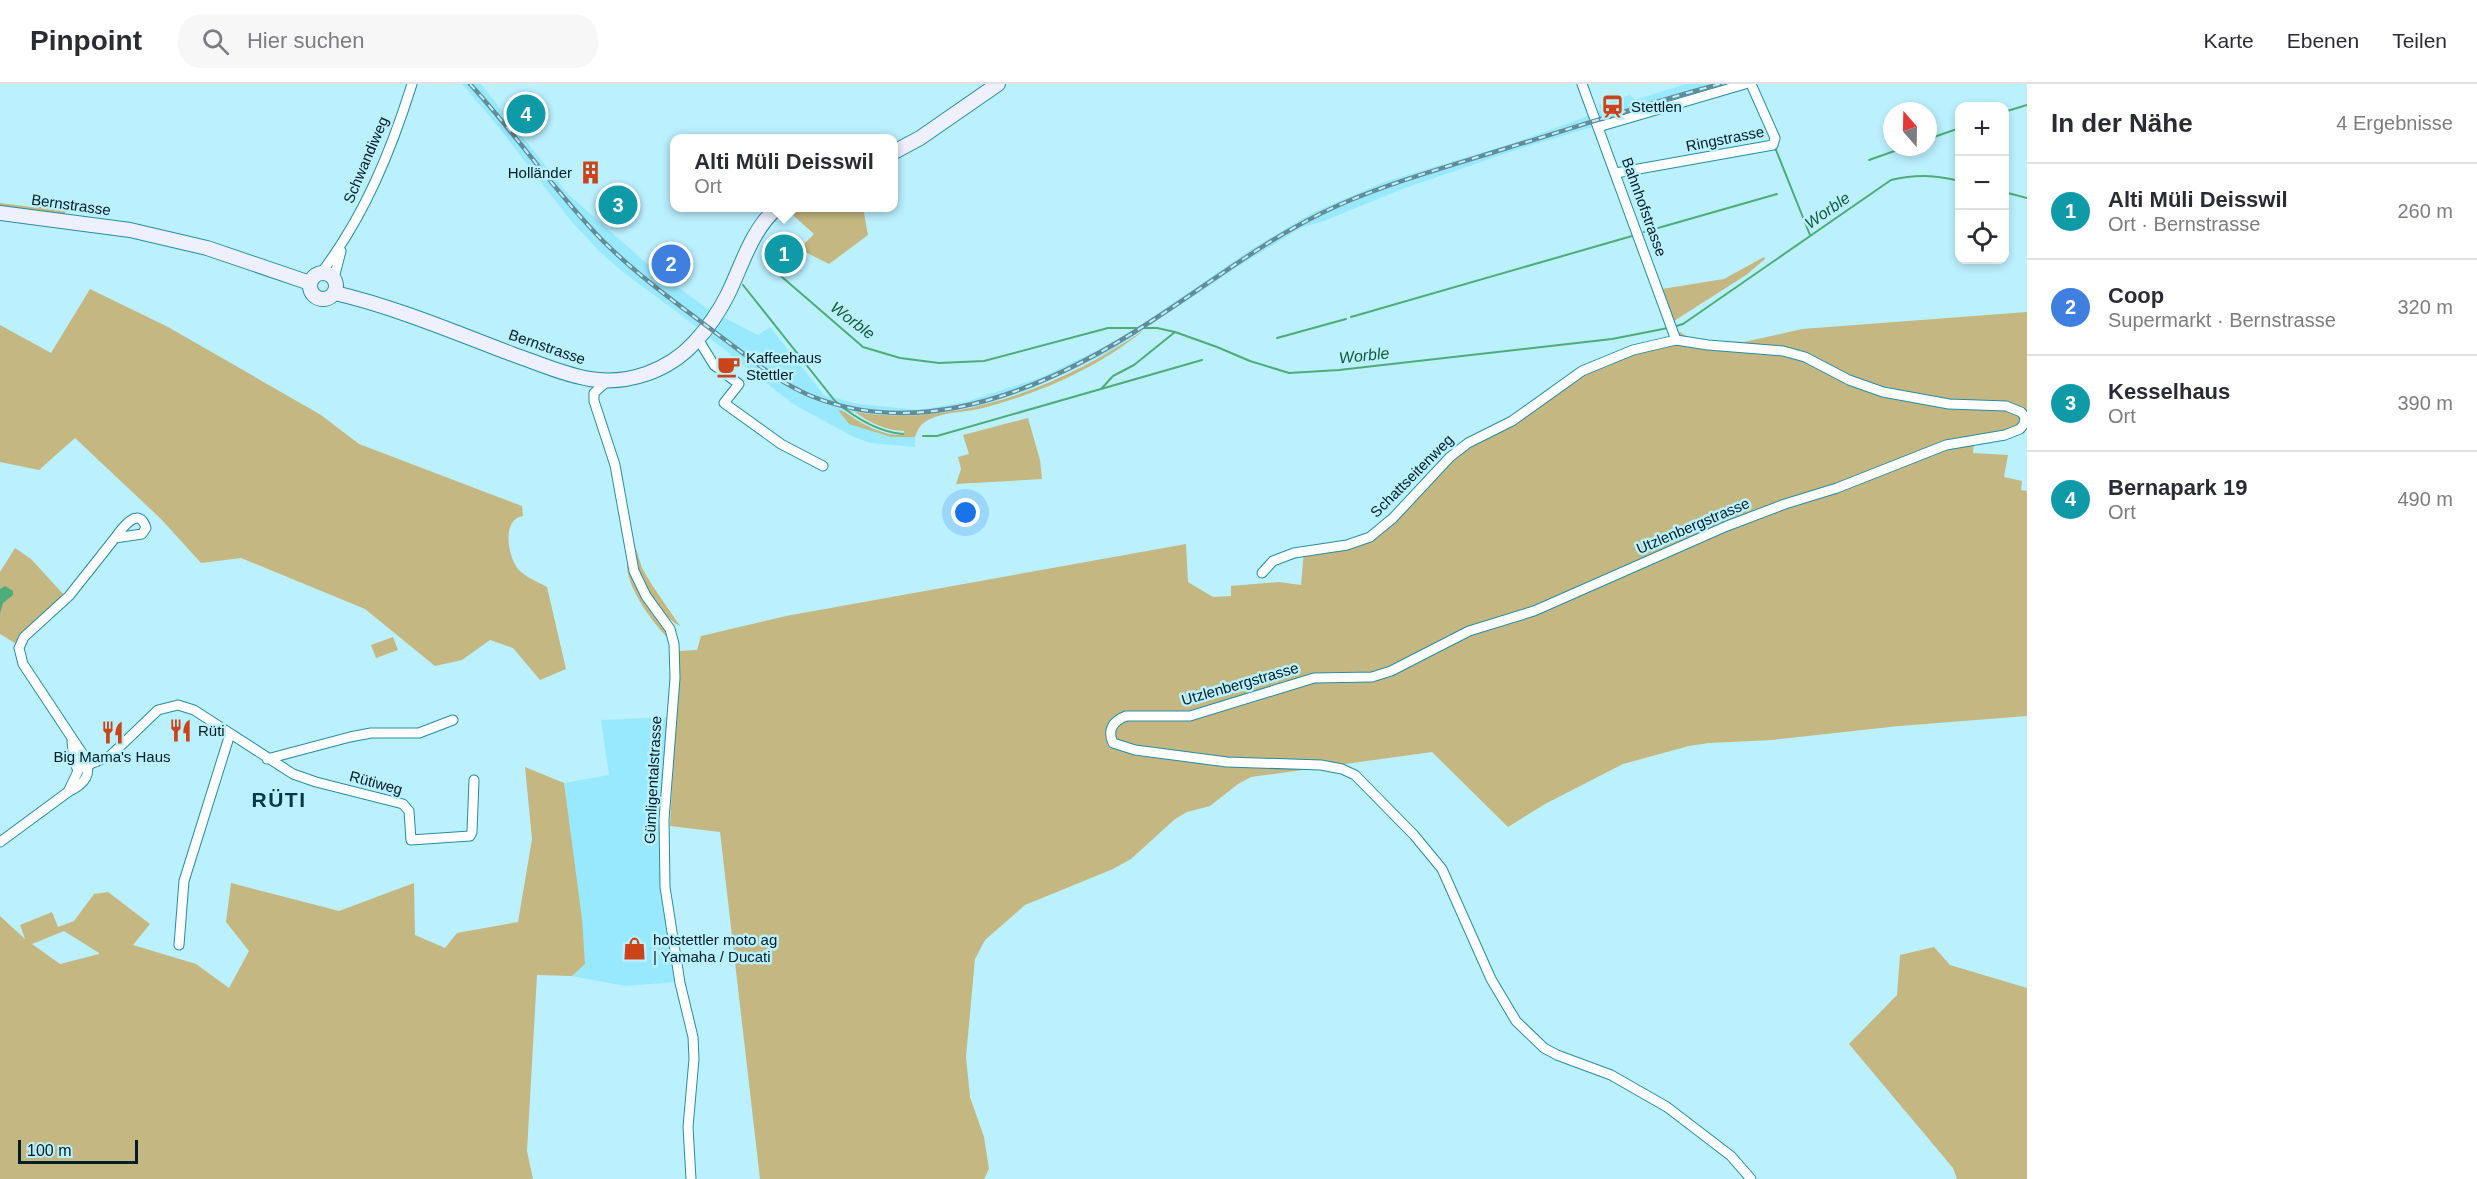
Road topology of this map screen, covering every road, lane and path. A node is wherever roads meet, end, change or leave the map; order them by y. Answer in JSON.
{"nodes":[{"id":1,"x":412,"y":84,"type":"edge"},
{"id":2,"x":998,"y":84,"type":"edge"},
{"id":3,"x":1582,"y":84,"type":"edge"},
{"id":4,"x":1745,"y":84,"type":"edge"},
{"id":5,"x":1751,"y":84,"type":"edge"},
{"id":6,"x":1598,"y":127,"type":"junction"},
{"id":7,"x":898,"y":150,"type":"edge"},
{"id":8,"x":1616,"y":173,"type":"junction"},
{"id":9,"x":773,"y":212,"type":"edge"},
{"id":10,"x":0,"y":213,"type":"edge"},
{"id":11,"x":342,"y":246,"type":"junction"},
{"id":12,"x":330,"y":281,"type":"junction"},
{"id":13,"x":310,"y":283,"type":"junction"},
{"id":14,"x":1675,"y":337,"type":"junction"},
{"id":15,"x":698,"y":339,"type":"junction"},
{"id":16,"x":584,"y":377,"type":"junction"},
{"id":17,"x":604,"y":380,"type":"junction"},
{"id":18,"x":594,"y":396,"type":"junction"},
{"id":19,"x":2026,"y":417,"type":"edge"},
{"id":20,"x":823,"y":466,"type":"dead end"},
{"id":21,"x":115,"y":538,"type":"dead end"},
{"id":22,"x":1262,"y":573,"type":"dead end"},
{"id":23,"x":453,"y":720,"type":"dead end"},
{"id":24,"x":230,"y":734,"type":"junction"},
{"id":25,"x":71,"y":739,"type":"junction"},
{"id":26,"x":267,"y":759,"type":"junction"},
{"id":27,"x":88,"y":765,"type":"junction"},
{"id":28,"x":78,"y":769,"type":"junction"},
{"id":29,"x":474,"y":780,"type":"dead end"},
{"id":30,"x":68,"y":792,"type":"junction"},
{"id":31,"x":0,"y":842,"type":"edge"},
{"id":32,"x":180,"y":945,"type":"dead end"},
{"id":33,"x":691,"y":1179,"type":"edge"},
{"id":34,"x":1751,"y":1179,"type":"edge"}],
"edges":[{"from":1,"to":11,"type":"street","name":"Schwandiweg"},
{"from":2,"to":7,"type":"main road"},
{"from":3,"to":6,"type":"street","name":"Bahnhofstrasse"},
{"from":4,"to":6,"type":"street"},
{"from":5,"to":8,"type":"street","name":"Ringstrasse"},
{"from":6,"to":8,"type":"street","name":"Bahnhofstrasse"},
{"from":8,"to":14,"type":"street","name":"Bahnhofstrasse"},
{"from":9,"to":15,"type":"main road","name":"Bernstrasse"},
{"from":10,"to":13,"type":"main road","name":"Bernstrasse"},
{"from":11,"to":12,"type":"street","name":"Schwandiweg"},
{"from":11,"to":12,"type":"street","name":"Schwandiweg"},
{"from":12,"to":13,"type":"main road"},
{"from":12,"to":13,"type":"main road","name":"Bernstrasse"},
{"from":12,"to":16,"type":"main road","name":"Bernstrasse"},
{"from":14,"to":19,"type":"street","name":"Utzlenbergstrasse"},
{"from":14,"to":22,"type":"street","name":"Schattseitenweg"},
{"from":15,"to":17,"type":"main road","name":"Bernstrasse"},
{"from":15,"to":20,"type":"street"},
{"from":16,"to":17,"type":"main road","name":"Bernstrasse"},
{"from":16,"to":18,"type":"street","name":"Gümligentalstrasse"},
{"from":17,"to":18,"type":"street"},
{"from":18,"to":33,"type":"street","name":"Gümligentalstrasse"},
{"from":19,"to":34,"type":"street","name":"Utzlenbergstrasse"},
{"from":21,"to":25,"type":"street"},
{"from":23,"to":26,"type":"street"},
{"from":24,"to":26,"type":"street","name":"Rütiweg"},
{"from":24,"to":27,"type":"street","name":"Rütiweg"},
{"from":24,"to":32,"type":"street"},
{"from":25,"to":27,"type":"street"},
{"from":25,"to":28,"type":"street"},
{"from":26,"to":29,"type":"street","name":"Rütiweg"},
{"from":27,"to":28,"type":"street","name":"Rütiweg"},
{"from":27,"to":30,"type":"street"},
{"from":28,"to":30,"type":"street"},
{"from":30,"to":31,"type":"street"}]}
